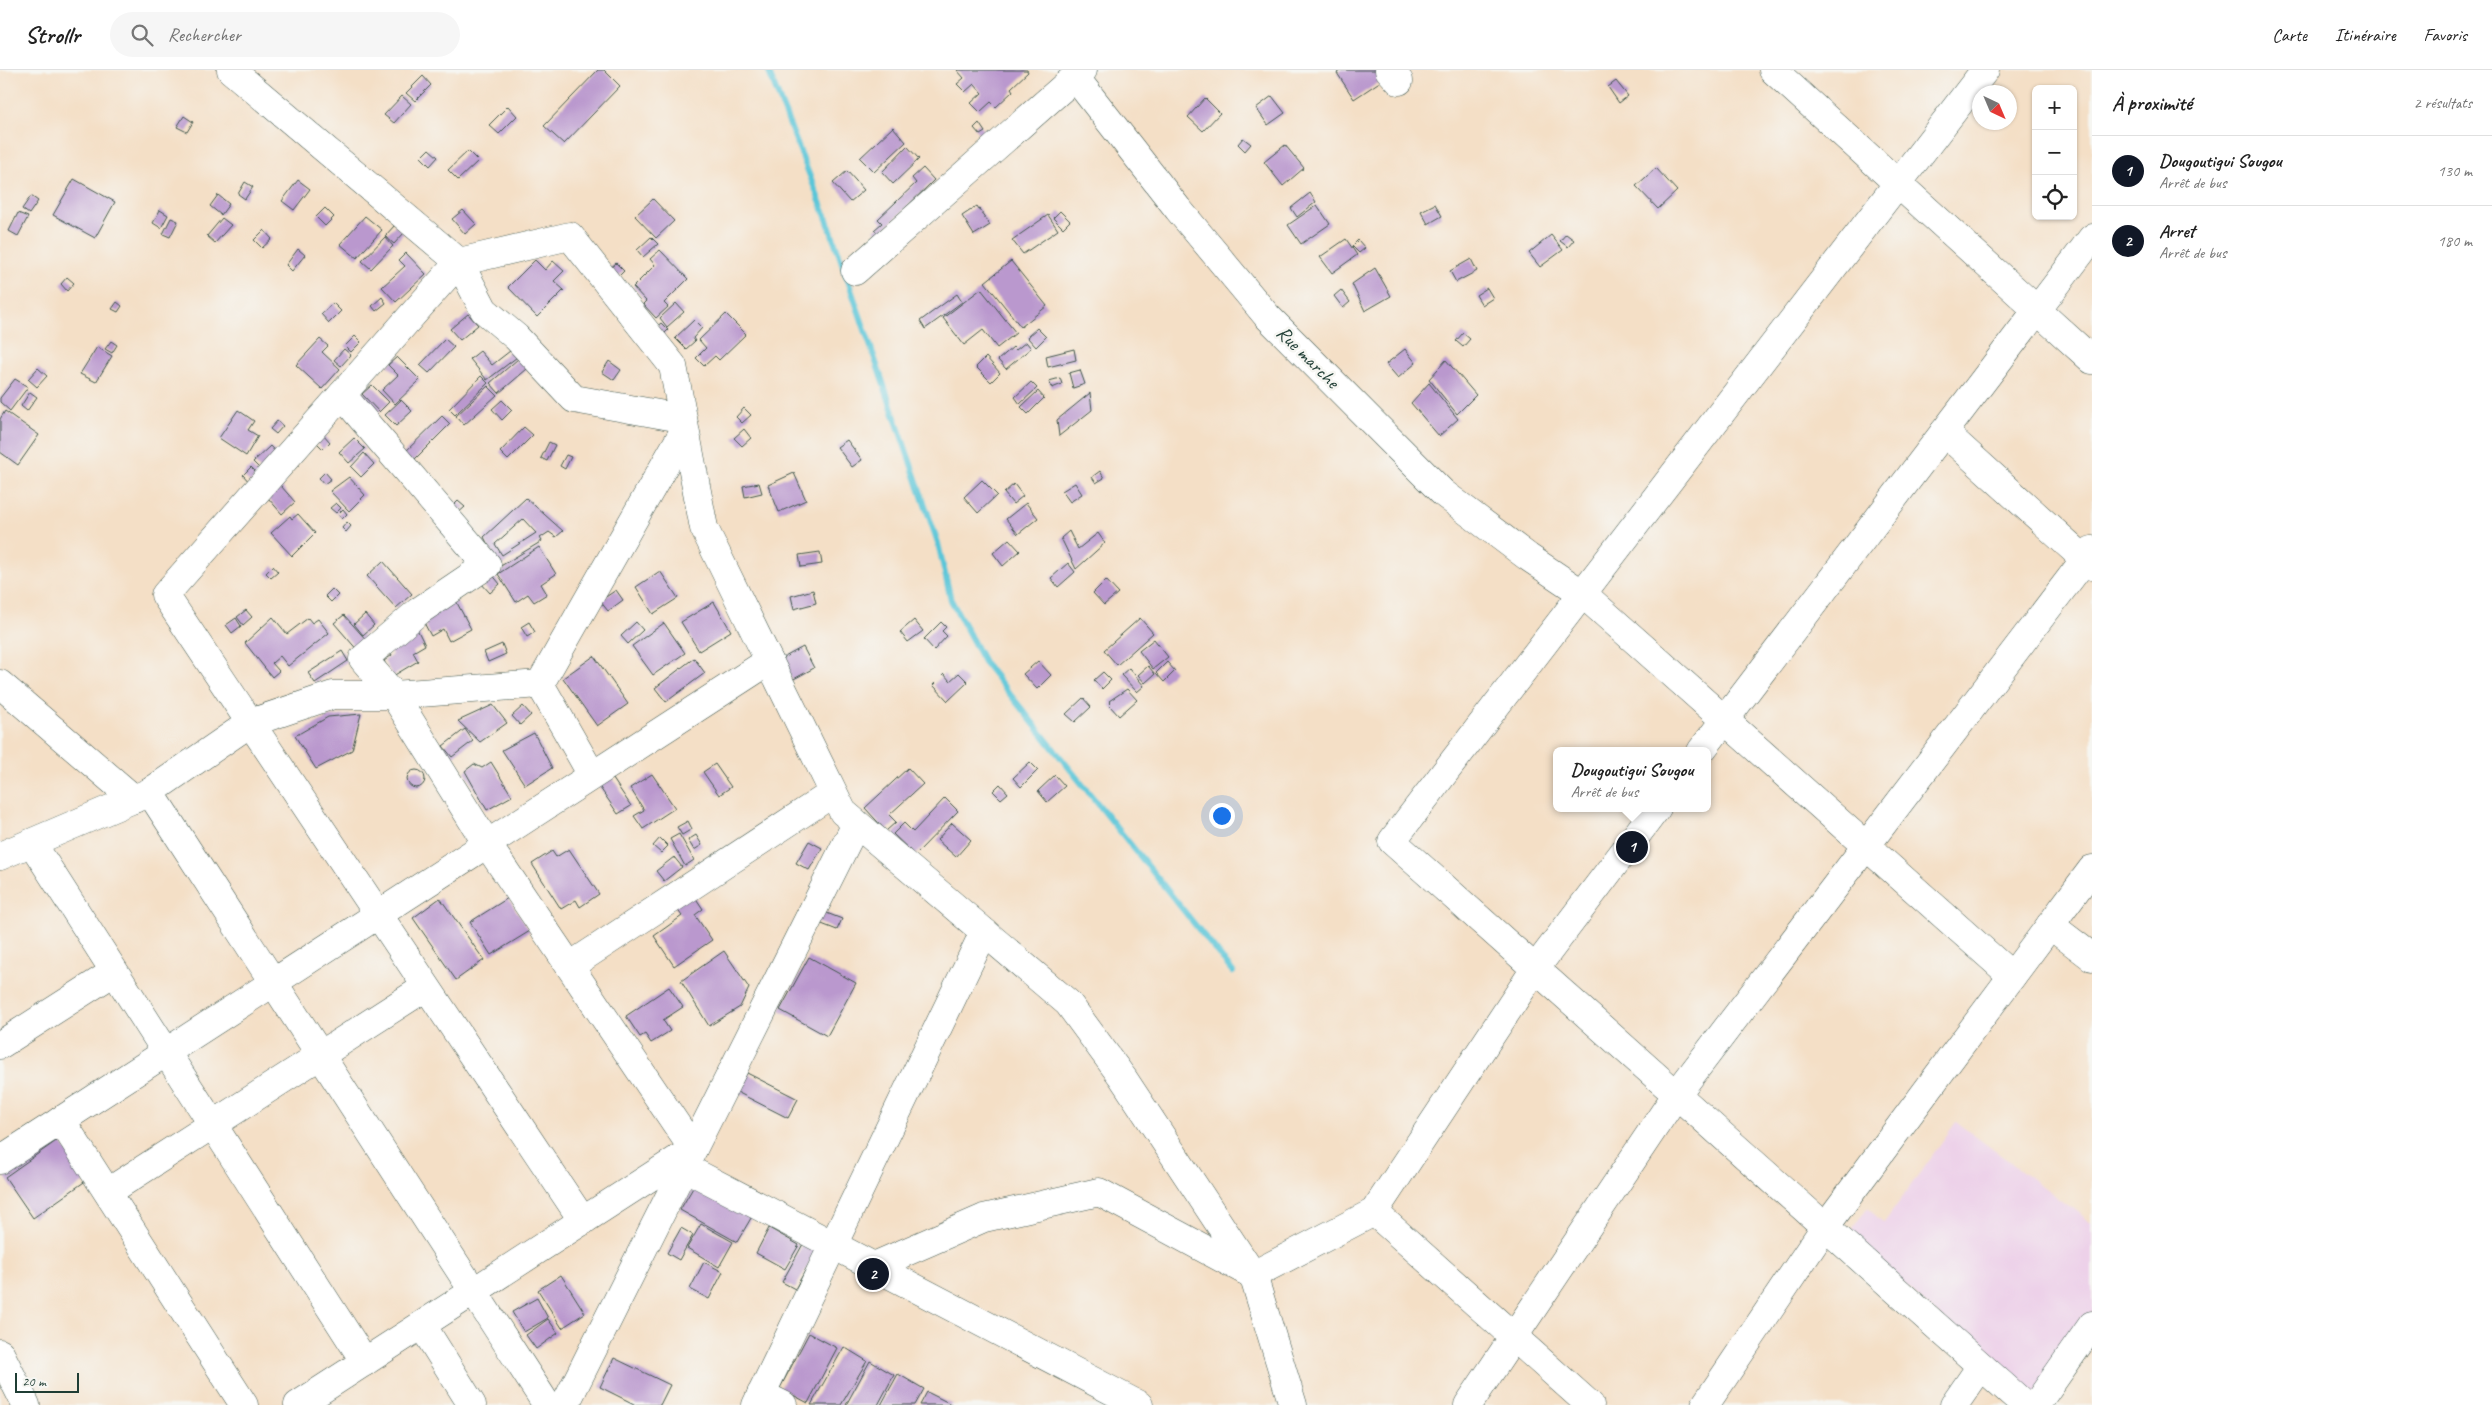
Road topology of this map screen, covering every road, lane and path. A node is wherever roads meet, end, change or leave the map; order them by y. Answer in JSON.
{"nodes":[{"id":1,"x":231,"y":70,"type":"edge"},
{"id":2,"x":1773,"y":70,"type":"edge"},
{"id":3,"x":1985,"y":70,"type":"edge"},
{"id":4,"x":1079,"y":74,"type":"edge"},
{"id":5,"x":1898,"y":183,"type":"junction"},
{"id":6,"x":2092,"y":238,"type":"edge"},
{"id":7,"x":459,"y":262,"type":"junction"},
{"id":8,"x":855,"y":271,"type":"dead end"},
{"id":9,"x":2037,"y":310,"type":"junction"},
{"id":10,"x":2092,"y":360,"type":"edge"},
{"id":11,"x":342,"y":395,"type":"junction"},
{"id":12,"x":682,"y":425,"type":"junction"},
{"id":13,"x":1944,"y":432,"type":"junction"},
{"id":14,"x":2090,"y":558,"type":"edge"},
{"id":15,"x":1583,"y":594,"type":"junction"},
{"id":16,"x":769,"y":661,"type":"junction"},
{"id":17,"x":540,"y":684,"type":"junction"},
{"id":18,"x":394,"y":695,"type":"junction"},
{"id":19,"x":4,"y":697,"type":"edge"},
{"id":20,"x":1725,"y":720,"type":"junction"},
{"id":21,"x":250,"y":723,"type":"junction"},
{"id":22,"x":1704,"y":747,"type":"edge"},
{"id":23,"x":592,"y":775,"type":"junction"},
{"id":24,"x":833,"y":793,"type":"junction"},
{"id":25,"x":142,"y":796,"type":"junction"},
{"id":26,"x":1654,"y":812,"type":"edge"},
{"id":27,"x":856,"y":824,"type":"junction"},
{"id":28,"x":32,"y":843,"type":"junction"},
{"id":29,"x":487,"y":844,"type":"junction"},
{"id":30,"x":1866,"y":846,"type":"junction"},
{"id":31,"x":0,"y":856,"type":"edge"},
{"id":32,"x":2092,"y":869,"type":"edge"},
{"id":33,"x":378,"y":914,"type":"junction"},
{"id":34,"x":2050,"y":925,"type":"junction"},
{"id":35,"x":984,"y":932,"type":"junction"},
{"id":36,"x":2092,"y":957,"type":"edge"},
{"id":37,"x":570,"y":966,"type":"junction"},
{"id":38,"x":1535,"y":969,"type":"junction"},
{"id":39,"x":114,"y":972,"type":"junction"},
{"id":40,"x":2012,"y":976,"type":"junction"},
{"id":41,"x":273,"y":982,"type":"junction"},
{"id":42,"x":426,"y":986,"type":"junction"},
{"id":43,"x":0,"y":1045,"type":"edge"},
{"id":44,"x":166,"y":1052,"type":"junction"},
{"id":45,"x":320,"y":1055,"type":"junction"},
{"id":46,"x":1676,"y":1095,"type":"junction"},
{"id":47,"x":61,"y":1120,"type":"junction"},
{"id":48,"x":212,"y":1125,"type":"junction"},
{"id":49,"x":689,"y":1158,"type":"junction"},
{"id":50,"x":0,"y":1160,"type":"edge"},
{"id":51,"x":108,"y":1192,"type":"junction"},
{"id":52,"x":1374,"y":1212,"type":"junction"},
{"id":53,"x":583,"y":1221,"type":"junction"},
{"id":54,"x":1825,"y":1227,"type":"junction"},
{"id":55,"x":834,"y":1245,"type":"junction"},
{"id":56,"x":874,"y":1266,"type":"junction"},
{"id":57,"x":1253,"y":1275,"type":"junction"},
{"id":58,"x":473,"y":1291,"type":"junction"},
{"id":59,"x":422,"y":1325,"type":"junction"},
{"id":60,"x":2092,"y":1325,"type":"edge"},
{"id":61,"x":1514,"y":1337,"type":"junction"},
{"id":62,"x":0,"y":1352,"type":"edge"},
{"id":63,"x":364,"y":1362,"type":"junction"},
{"id":64,"x":1981,"y":1366,"type":"junction"},
{"id":65,"x":767,"y":1401,"type":"edge"},
{"id":66,"x":26,"y":1405,"type":"edge"},
{"id":67,"x":244,"y":1405,"type":"edge"},
{"id":68,"x":298,"y":1405,"type":"edge"},
{"id":69,"x":472,"y":1405,"type":"edge"},
{"id":70,"x":547,"y":1405,"type":"edge"},
{"id":71,"x":565,"y":1405,"type":"edge"},
{"id":72,"x":1139,"y":1405,"type":"edge"},
{"id":73,"x":1292,"y":1405,"type":"edge"},
{"id":74,"x":1468,"y":1405,"type":"edge"},
{"id":75,"x":1590,"y":1405,"type":"edge"},
{"id":76,"x":1705,"y":1405,"type":"edge"},
{"id":77,"x":1954,"y":1405,"type":"edge"},
{"id":78,"x":2025,"y":1405,"type":"edge"},
{"id":79,"x":2036,"y":1405,"type":"edge"}],
"edges":[{"from":1,"to":7,"type":"street"},
{"from":2,"to":5,"type":"street"},
{"from":3,"to":5,"type":"street"},
{"from":4,"to":8,"type":"street"},
{"from":4,"to":15,"type":"street","name":"Rue marche"},
{"from":5,"to":9,"type":"street"},
{"from":5,"to":15,"type":"street"},
{"from":6,"to":9,"type":"street"},
{"from":7,"to":11,"type":"street"},
{"from":7,"to":12,"type":"street"},
{"from":7,"to":12,"type":"street"},
{"from":9,"to":10,"type":"street"},
{"from":9,"to":13,"type":"street"},
{"from":11,"to":18,"type":"street"},
{"from":11,"to":21,"type":"street"},
{"from":12,"to":16,"type":"street"},
{"from":12,"to":17,"type":"street"},
{"from":13,"to":14,"type":"street"},
{"from":13,"to":20,"type":"street"},
{"from":14,"to":30,"type":"street"},
{"from":15,"to":20,"type":"street","name":"Rue marche"},
{"from":15,"to":38,"type":"street"},
{"from":16,"to":23,"type":"street"},
{"from":16,"to":24,"type":"street"},
{"from":17,"to":18,"type":"street"},
{"from":17,"to":23,"type":"street"},
{"from":18,"to":21,"type":"street"},
{"from":18,"to":29,"type":"street"},
{"from":19,"to":25,"type":"street"},
{"from":20,"to":22,"type":"street"},
{"from":20,"to":30,"type":"street","name":"Rue marche"},
{"from":21,"to":25,"type":"street"},
{"from":21,"to":33,"type":"street"},
{"from":23,"to":29,"type":"street"},
{"from":24,"to":27,"type":"street"},
{"from":24,"to":37,"type":"street"},
{"from":25,"to":28,"type":"street"},
{"from":25,"to":41,"type":"street"},
{"from":26,"to":38,"type":"street"},
{"from":27,"to":35,"type":"street"},
{"from":27,"to":49,"type":"street"},
{"from":28,"to":31,"type":"street"},
{"from":28,"to":39,"type":"street"},
{"from":29,"to":33,"type":"street"},
{"from":29,"to":37,"type":"street"},
{"from":30,"to":40,"type":"street","name":"Rue marche"},
{"from":30,"to":46,"type":"street"},
{"from":32,"to":34,"type":"street"},
{"from":33,"to":41,"type":"street"},
{"from":33,"to":42,"type":"street"},
{"from":34,"to":36,"type":"street"},
{"from":34,"to":40,"type":"street"},
{"from":35,"to":55,"type":"street"},
{"from":35,"to":57,"type":"street"},
{"from":37,"to":49,"type":"street"},
{"from":38,"to":46,"type":"street"},
{"from":38,"to":52,"type":"street"},
{"from":39,"to":43,"type":"street"},
{"from":39,"to":44,"type":"street"},
{"from":40,"to":54,"type":"street"},
{"from":41,"to":44,"type":"street"},
{"from":41,"to":45,"type":"street"},
{"from":42,"to":45,"type":"street"},
{"from":42,"to":53,"type":"street"},
{"from":44,"to":47,"type":"street"},
{"from":44,"to":48,"type":"street"},
{"from":45,"to":48,"type":"street"},
{"from":45,"to":58,"type":"street"},
{"from":46,"to":54,"type":"street"},
{"from":46,"to":61,"type":"street"},
{"from":47,"to":50,"type":"street"},
{"from":47,"to":51,"type":"street"},
{"from":48,"to":51,"type":"street"},
{"from":48,"to":63,"type":"street"},
{"from":49,"to":53,"type":"street"},
{"from":49,"to":55,"type":"street"},
{"from":49,"to":71,"type":"street"},
{"from":51,"to":67,"type":"street"},
{"from":52,"to":57,"type":"street"},
{"from":52,"to":61,"type":"street"},
{"from":53,"to":58,"type":"street"},
{"from":54,"to":64,"type":"street"},
{"from":54,"to":76,"type":"street"},
{"from":55,"to":56,"type":"street"},
{"from":55,"to":65,"type":"street"},
{"from":56,"to":57,"type":"street"},
{"from":56,"to":72,"type":"street"},
{"from":57,"to":73,"type":"street"},
{"from":58,"to":59,"type":"street"},
{"from":58,"to":70,"type":"street"},
{"from":59,"to":63,"type":"street"},
{"from":59,"to":69,"type":"street"},
{"from":60,"to":79,"type":"street"},
{"from":61,"to":74,"type":"street"},
{"from":61,"to":75,"type":"street"},
{"from":62,"to":66,"type":"street"},
{"from":63,"to":68,"type":"street"},
{"from":64,"to":77,"type":"street"},
{"from":64,"to":78,"type":"street"}]}
